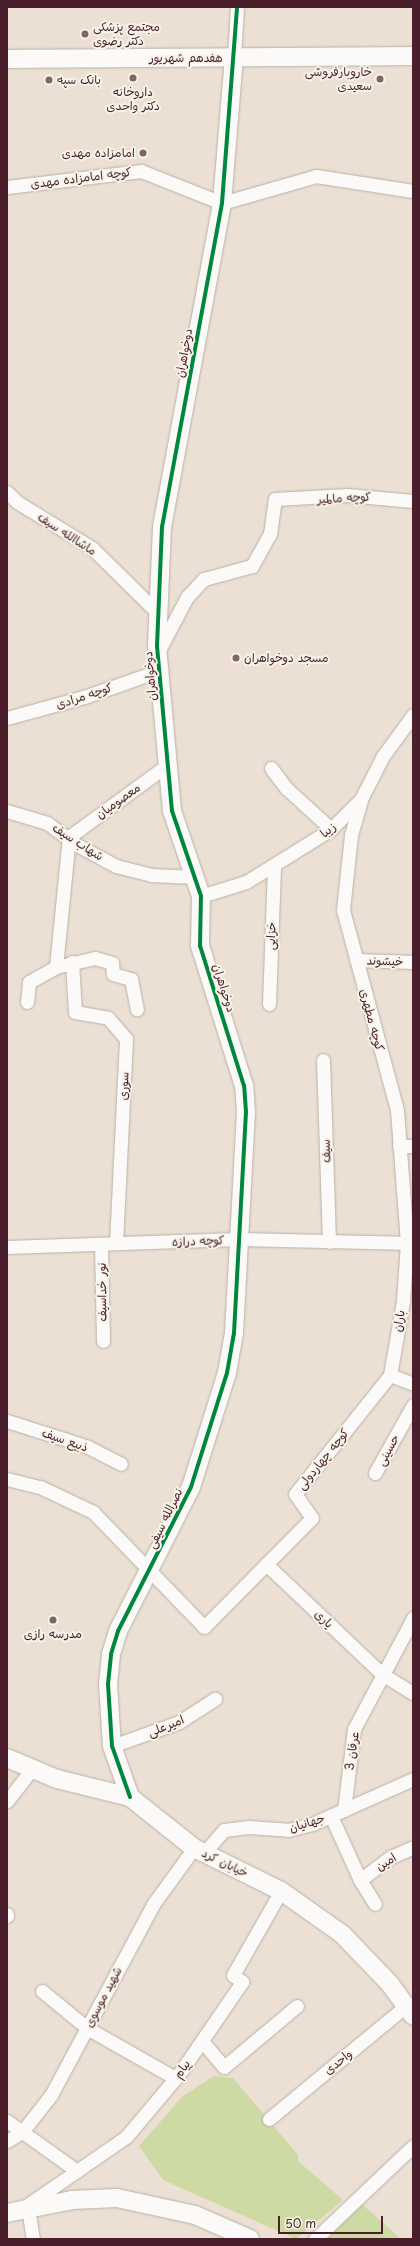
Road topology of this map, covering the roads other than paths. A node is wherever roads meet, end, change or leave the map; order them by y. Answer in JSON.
{"nodes":[{"id":1,"x":237,"y":7,"type":"edge"},
{"id":2,"x":413,"y":56,"type":"edge"},
{"id":3,"x":234,"y":57,"type":"junction"},
{"id":4,"x":7,"y":59,"type":"edge"},
{"id":5,"x":7,"y":187,"type":"edge"},
{"id":6,"x":413,"y":191,"type":"edge"},
{"id":7,"x":222,"y":203,"type":"junction"},
{"id":8,"x":7,"y":492,"type":"edge"},
{"id":9,"x":413,"y":500,"type":"edge"},
{"id":10,"x":159,"y":614,"type":"junction"},
{"id":11,"x":158,"y":651,"type":"junction"},
{"id":12,"x":161,"y":670,"type":"junction"},
{"id":13,"x":413,"y":715,"type":"edge"},
{"id":14,"x":7,"y":718,"type":"edge"},
{"id":15,"x":166,"y":766,"type":"junction"},
{"id":16,"x":271,"y":768,"type":"dead end"},
{"id":17,"x":361,"y":799,"type":"junction"},
{"id":18,"x":7,"y":811,"type":"edge"},
{"id":19,"x":331,"y":829,"type":"junction"},
{"id":20,"x":70,"y":836,"type":"junction"},
{"id":21,"x":274,"y":868,"type":"junction"},
{"id":22,"x":196,"y":877,"type":"junction"},
{"id":23,"x":201,"y":896,"type":"junction"},
{"id":24,"x":356,"y":960,"type":"junction"},
{"id":25,"x":72,"y":962,"type":"junction"},
{"id":26,"x":413,"y":962,"type":"edge"},
{"id":27,"x":56,"y":967,"type":"junction"},
{"id":28,"x":27,"y":1002,"type":"dead end"},
{"id":29,"x":269,"y":1004,"type":"dead end"},
{"id":30,"x":137,"y":1009,"type":"dead end"},
{"id":31,"x":323,"y":1060,"type":"dead end"},
{"id":32,"x":400,"y":1146,"type":"junction"},
{"id":33,"x":413,"y":1146,"type":"edge"},
{"id":34,"x":238,"y":1239,"type":"junction"},
{"id":35,"x":329,"y":1242,"type":"junction"},
{"id":36,"x":116,"y":1243,"type":"junction"},
{"id":37,"x":410,"y":1243,"type":"edge"},
{"id":38,"x":101,"y":1244,"type":"junction"},
{"id":39,"x":7,"y":1247,"type":"edge"},
{"id":40,"x":408,"y":1303,"type":"edge"},
{"id":41,"x":103,"y":1341,"type":"dead end"},
{"id":42,"x":390,"y":1374,"type":"junction"},
{"id":43,"x":413,"y":1384,"type":"edge"},
{"id":44,"x":413,"y":1405,"type":"edge"},
{"id":45,"x":7,"y":1421,"type":"edge"},
{"id":46,"x":121,"y":1464,"type":"dead end"},
{"id":47,"x":375,"y":1473,"type":"dead end"},
{"id":48,"x":7,"y":1478,"type":"edge"},
{"id":49,"x":266,"y":1564,"type":"junction"},
{"id":50,"x":150,"y":1570,"type":"junction"},
{"id":51,"x":413,"y":1618,"type":"edge"},
{"id":52,"x":382,"y":1674,"type":"junction"},
{"id":53,"x":413,"y":1693,"type":"edge"},
{"id":54,"x":215,"y":1699,"type":"dead end"},
{"id":55,"x":112,"y":1746,"type":"junction"},
{"id":56,"x":7,"y":1758,"type":"edge"},
{"id":57,"x":32,"y":1770,"type":"junction"},
{"id":58,"x":413,"y":1779,"type":"edge"},
{"id":59,"x":130,"y":1797,"type":"junction"},
{"id":60,"x":7,"y":1801,"type":"edge"},
{"id":61,"x":344,"y":1810,"type":"junction"},
{"id":62,"x":331,"y":1816,"type":"junction"},
{"id":63,"x":413,"y":1847,"type":"edge"},
{"id":64,"x":199,"y":1850,"type":"junction"},
{"id":65,"x":360,"y":1880,"type":"junction"},
{"id":66,"x":281,"y":1891,"type":"junction"},
{"id":67,"x":375,"y":1904,"type":"dead end"},
{"id":68,"x":42,"y":1991,"type":"dead end"},
{"id":69,"x":297,"y":2006,"type":"dead end"},
{"id":70,"x":410,"y":2011,"type":"edge"},
{"id":71,"x":87,"y":2028,"type":"junction"},
{"id":72,"x":202,"y":2041,"type":"junction"},
{"id":73,"x":175,"y":2078,"type":"junction"},
{"id":74,"x":269,"y":2119,"type":"dead end"},
{"id":75,"x":7,"y":2121,"type":"edge"},
{"id":76,"x":22,"y":2132,"type":"junction"},
{"id":77,"x":7,"y":2141,"type":"edge"},
{"id":78,"x":413,"y":2146,"type":"edge"},
{"id":79,"x":77,"y":2172,"type":"junction"},
{"id":80,"x":19,"y":2210,"type":"edge"},
{"id":81,"x":33,"y":2239,"type":"edge"},
{"id":82,"x":250,"y":2239,"type":"edge"},
{"id":83,"x":315,"y":2239,"type":"edge"}],
"edges":[{"from":1,"to":3,"type":"street"},
{"from":2,"to":3,"type":"street","name":"هفدهم شهریور"},
{"from":3,"to":4,"type":"street","name":"هفدهم شهریور"},
{"from":3,"to":7,"type":"street","name":"دوخواهران"},
{"from":5,"to":7,"type":"street","name":"کوچه امامزاده مهدی"},
{"from":6,"to":7,"type":"street"},
{"from":7,"to":10,"type":"street","name":"دوخواهران"},
{"from":8,"to":10,"type":"street","name":"ماشاالله سیف"},
{"from":9,"to":11,"type":"street","name":"کوچه مالمیر"},
{"from":10,"to":11,"type":"street","name":"دوخواهران"},
{"from":11,"to":12,"type":"street","name":"دوخواهران"},
{"from":12,"to":14,"type":"street","name":"کوچه مرادی"},
{"from":12,"to":15,"type":"street","name":"دوخواهران"},
{"from":13,"to":17,"type":"street","name":"زیبا"},
{"from":15,"to":20,"type":"street","name":"معصومیان"},
{"from":15,"to":22,"type":"street","name":"دوخواهران"},
{"from":16,"to":19,"type":"street"},
{"from":17,"to":19,"type":"street","name":"زیبا"},
{"from":17,"to":24,"type":"street","name":"کوچه مطهری"},
{"from":18,"to":20,"type":"street","name":"شهاب سیف"},
{"from":19,"to":21,"type":"street","name":"زیبا"},
{"from":20,"to":22,"type":"street","name":"شهاب سیف"},
{"from":20,"to":27,"type":"street"},
{"from":21,"to":23,"type":"street","name":"زیبا"},
{"from":21,"to":29,"type":"street","name":"خزایی"},
{"from":22,"to":23,"type":"street","name":"دوخواهران"},
{"from":23,"to":34,"type":"street","name":"دوخواهران"},
{"from":24,"to":26,"type":"street","name":"خیشوند"},
{"from":24,"to":32,"type":"street","name":"کوچه مطهری"},
{"from":25,"to":27,"type":"street"},
{"from":25,"to":30,"type":"street"},
{"from":25,"to":36,"type":"street","name":"سوری"},
{"from":27,"to":28,"type":"street"},
{"from":31,"to":35,"type":"street","name":"سیف"},
{"from":32,"to":33,"type":"street"},
{"from":32,"to":37,"type":"street","name":"کوچه مطهری"},
{"from":34,"to":35,"type":"street","name":"کوچه درازه"},
{"from":34,"to":36,"type":"street","name":"کوچه درازه"},
{"from":34,"to":50,"type":"street","name":"نصرالله سیفی"},
{"from":35,"to":37,"type":"street","name":"کوچه درازه"},
{"from":36,"to":38,"type":"street","name":"کوچه درازه"},
{"from":37,"to":40,"type":"street","name":"باران"},
{"from":38,"to":39,"type":"street","name":"کوچه درازه"},
{"from":38,"to":41,"type":"street","name":"نور خداسیف"},
{"from":40,"to":42,"type":"street","name":"باران"},
{"from":42,"to":43,"type":"street"},
{"from":42,"to":49,"type":"street","name":"کوچه چهاردولی"},
{"from":44,"to":47,"type":"street","name":"حسینی"},
{"from":45,"to":46,"type":"street","name":"ذبیع سیف"},
{"from":48,"to":50,"type":"street"},
{"from":49,"to":50,"type":"street","name":"کوچه چهاردولی"},
{"from":49,"to":52,"type":"street","name":"یاری"},
{"from":50,"to":55,"type":"street","name":"نصرالله سیفی"},
{"from":51,"to":52,"type":"street","name":"عرفان 3"},
{"from":52,"to":53,"type":"street","name":"یاری"},
{"from":52,"to":61,"type":"street","name":"عرفان 3"},
{"from":54,"to":55,"type":"street","name":"امیرعلی"},
{"from":55,"to":59,"type":"street","name":"نصرالله سیفی"},
{"from":56,"to":57,"type":"street","name":"خیابان کرد"},
{"from":57,"to":59,"type":"street","name":"خیابان کرد"},
{"from":57,"to":60,"type":"street"},
{"from":58,"to":61,"type":"street","name":"جهانیان"},
{"from":59,"to":64,"type":"street","name":"خیابان کرد"},
{"from":61,"to":62,"type":"street","name":"جهانیان"},
{"from":62,"to":64,"type":"street","name":"جهانیان"},
{"from":62,"to":65,"type":"street"},
{"from":63,"to":65,"type":"street","name":"امین"},
{"from":64,"to":66,"type":"street","name":"خیابان کرد"},
{"from":64,"to":71,"type":"street","name":"شهید موسوی"},
{"from":65,"to":67,"type":"street"},
{"from":66,"to":70,"type":"street","name":"خیابان کرد"},
{"from":66,"to":72,"type":"street","name":"پیام"},
{"from":68,"to":71,"type":"street"},
{"from":69,"to":72,"type":"street"},
{"from":70,"to":74,"type":"street","name":"واحدی"},
{"from":71,"to":73,"type":"street"},
{"from":71,"to":76,"type":"street","name":"شهید موسوی"},
{"from":72,"to":73,"type":"street","name":"پیام"},
{"from":73,"to":79,"type":"street","name":"پیام"},
{"from":75,"to":76,"type":"street"},
{"from":76,"to":77,"type":"street","name":"شهید موسوی"},
{"from":76,"to":79,"type":"street"},
{"from":78,"to":83,"type":"street"},
{"from":79,"to":80,"type":"street","name":"پیام"},
{"from":80,"to":81,"type":"street"},
{"from":80,"to":82,"type":"street"}]}
